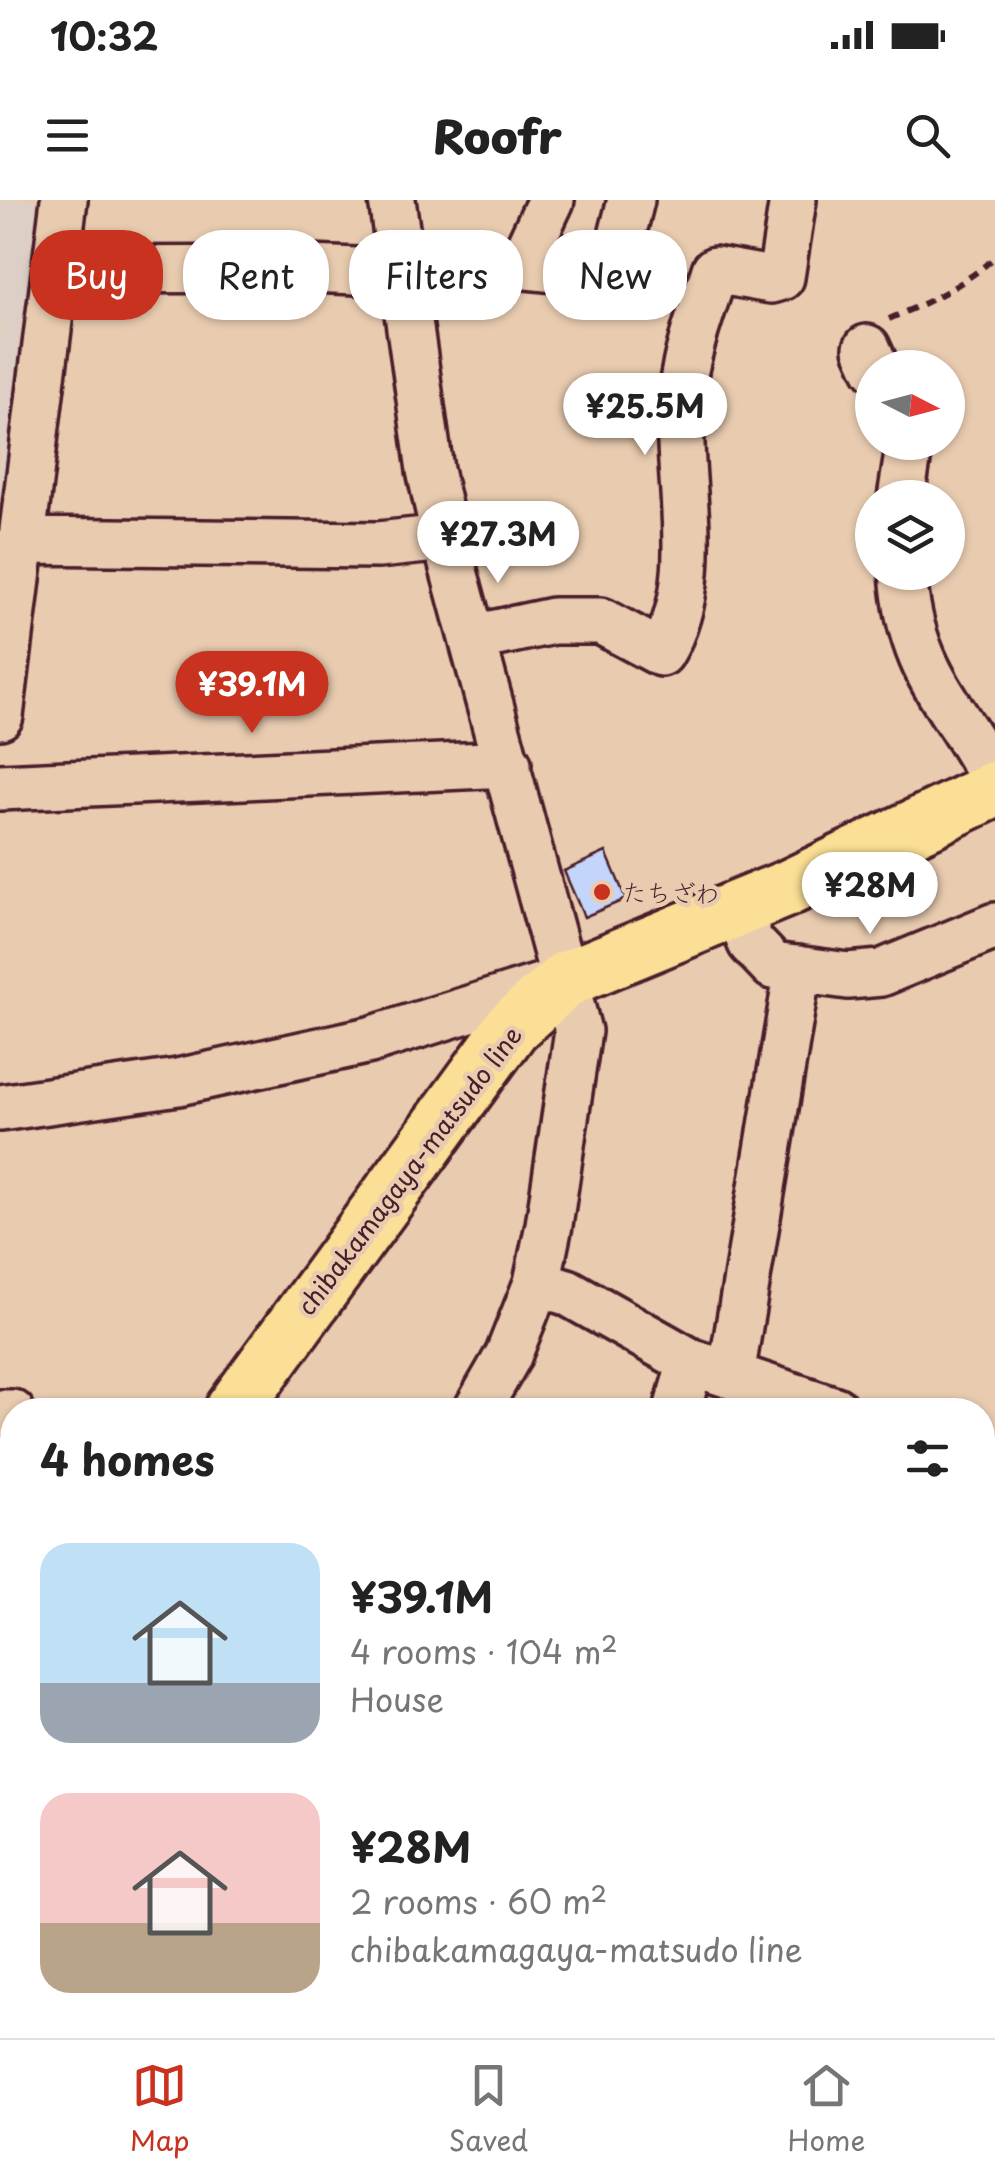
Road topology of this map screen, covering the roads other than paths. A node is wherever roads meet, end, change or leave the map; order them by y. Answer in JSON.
{"nodes":[{"id":1,"x":64,"y":200,"type":"edge"},
{"id":2,"x":392,"y":200,"type":"edge"},
{"id":3,"x":551,"y":200,"type":"edge"},
{"id":4,"x":631,"y":200,"type":"edge"},
{"id":5,"x":793,"y":200,"type":"edge"},
{"id":6,"x":61,"y":230,"type":"edge"},
{"id":7,"x":397,"y":230,"type":"edge"},
{"id":8,"x":523,"y":260,"type":"edge"},
{"id":9,"x":349,"y":266,"type":"edge"},
{"id":10,"x":523,"y":266,"type":"edge"},
{"id":11,"x":163,"y":270,"type":"edge"},
{"id":12,"x":50,"y":320,"type":"edge"},
{"id":13,"x":410,"y":320,"type":"edge"},
{"id":14,"x":445,"y":538,"type":"junction"},
{"id":15,"x":22,"y":540,"type":"junction"},
{"id":16,"x":906,"y":590,"type":"edge"},
{"id":17,"x":474,"y":638,"type":"junction"},
{"id":18,"x":0,"y":716,"type":"edge"},
{"id":19,"x":508,"y":764,"type":"junction"},
{"id":20,"x":995,"y":786,"type":"edge"},
{"id":21,"x":0,"y":787,"type":"edge"},
{"id":22,"x":738,"y":910,"type":"junction"},
{"id":23,"x":995,"y":926,"type":"edge"},
{"id":24,"x":798,"y":969,"type":"junction"},
{"id":25,"x":566,"y":979,"type":"junction"},
{"id":26,"x":0,"y":1108,"type":"edge"},
{"id":27,"x":536,"y":1284,"type":"junction"},
{"id":28,"x":711,"y":1368,"type":"junction"},
{"id":29,"x":242,"y":1398,"type":"edge"},
{"id":30,"x":484,"y":1398,"type":"edge"},
{"id":31,"x":687,"y":1398,"type":"edge"},
{"id":32,"x":799,"y":1398,"type":"edge"}],
"edges":[{"from":1,"to":6,"type":"street"},
{"from":2,"to":7,"type":"street"},
{"from":3,"to":8,"type":"street"},
{"from":4,"to":10,"type":"street"},
{"from":5,"to":17,"type":"street"},
{"from":9,"to":11,"type":"street"},
{"from":12,"to":15,"type":"street"},
{"from":13,"to":14,"type":"street"},
{"from":14,"to":15,"type":"street"},
{"from":14,"to":17,"type":"street"},
{"from":15,"to":18,"type":"street"},
{"from":16,"to":20,"type":"street"},
{"from":17,"to":19,"type":"street"},
{"from":19,"to":21,"type":"street"},
{"from":19,"to":25,"type":"street"},
{"from":20,"to":22,"type":"main road","name":"chibakamagaya-matsudo line"},
{"from":22,"to":24,"type":"street"},
{"from":22,"to":25,"type":"main road","name":"chibakamagaya-matsudo line"},
{"from":23,"to":24,"type":"street"},
{"from":24,"to":28,"type":"street"},
{"from":25,"to":26,"type":"street"},
{"from":25,"to":27,"type":"street"},
{"from":25,"to":29,"type":"main road","name":"chibakamagaya-matsudo line"},
{"from":27,"to":28,"type":"street"},
{"from":27,"to":30,"type":"street"},
{"from":28,"to":31,"type":"street"},
{"from":28,"to":32,"type":"street"}]}
